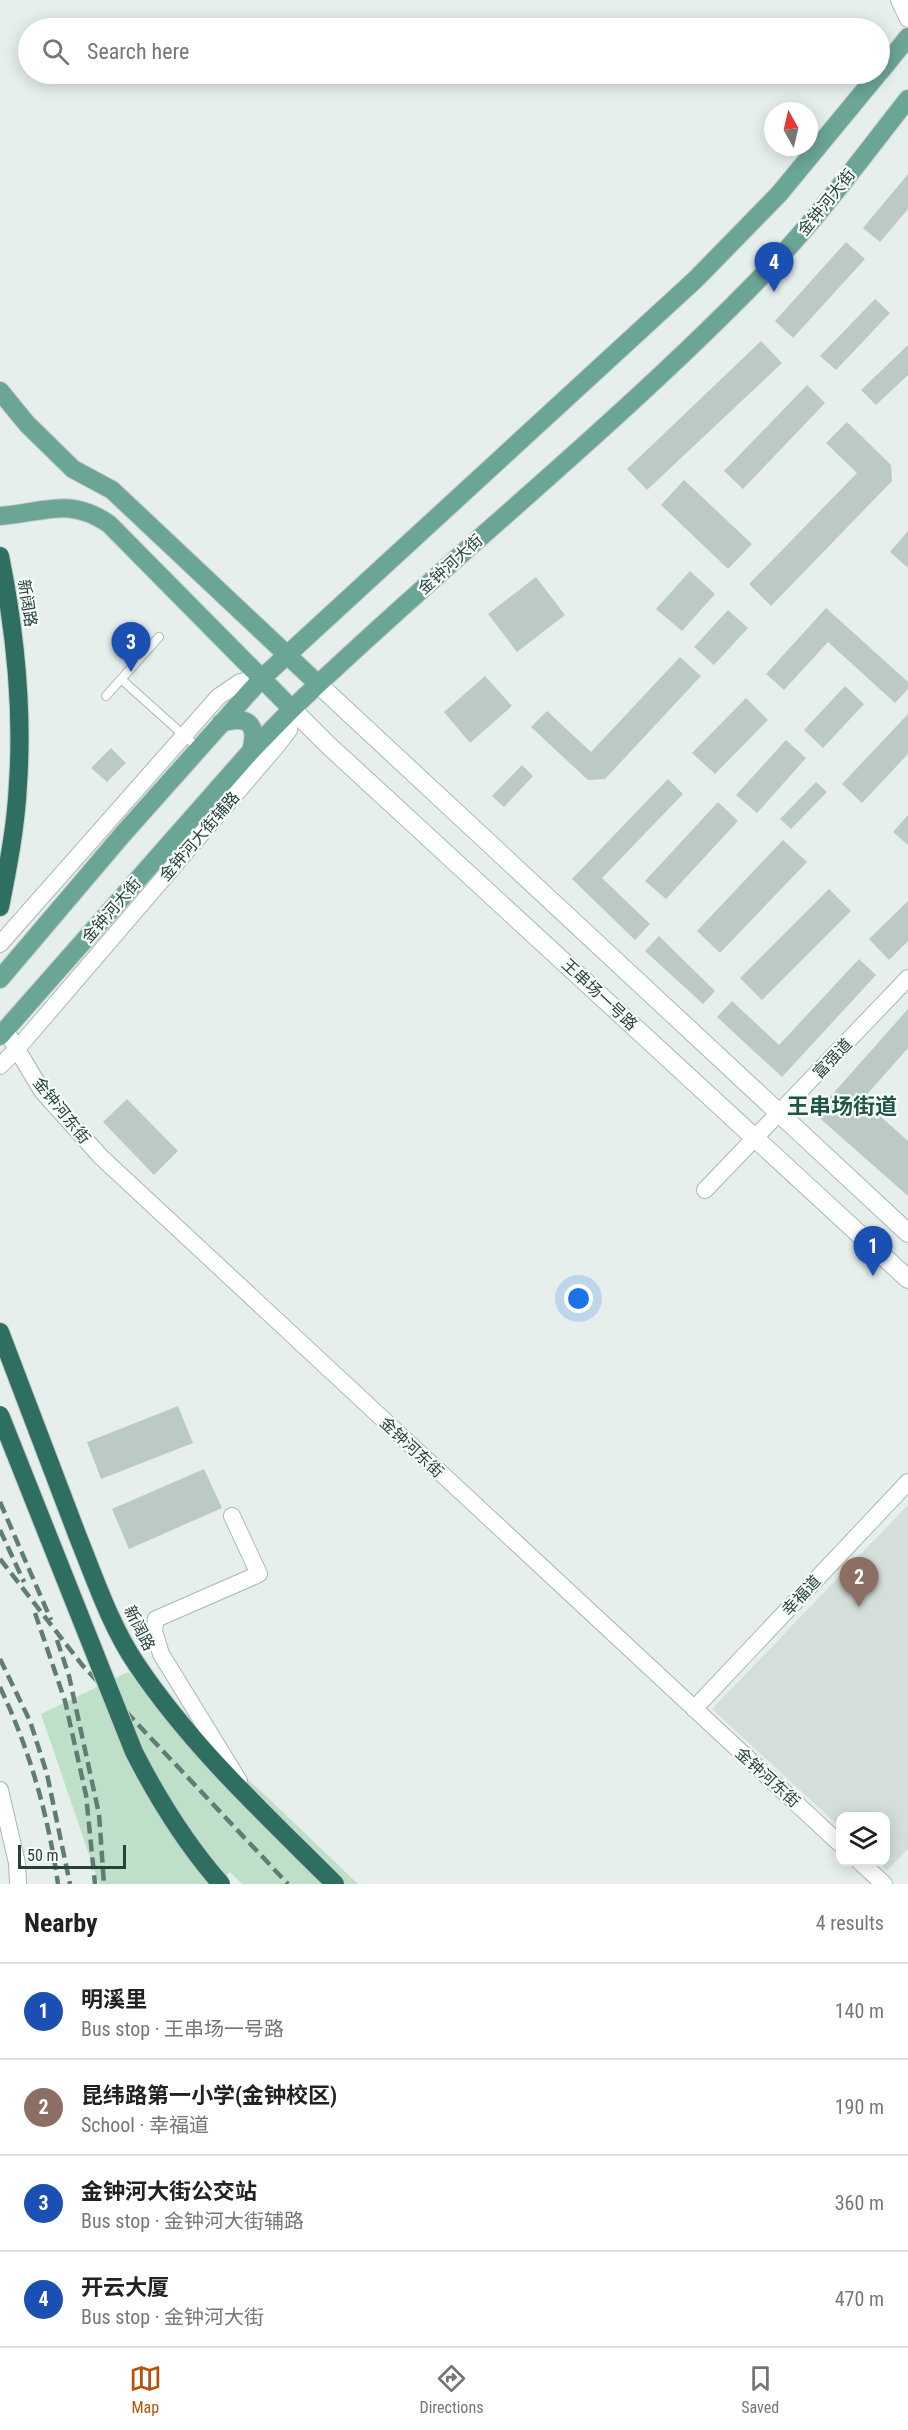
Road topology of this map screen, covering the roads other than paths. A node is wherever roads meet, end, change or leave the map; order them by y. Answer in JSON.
{"nodes":[{"id":1,"x":899,"y":0,"type":"edge"},
{"id":2,"x":908,"y":19,"type":"edge"},
{"id":3,"x":908,"y":37,"type":"edge"},
{"id":4,"x":890,"y":59,"type":"edge"},
{"id":5,"x":870,"y":84,"type":"edge"},
{"id":6,"x":908,"y":99,"type":"edge"},
{"id":7,"x":0,"y":391,"type":"edge"},
{"id":8,"x":0,"y":516,"type":"edge"},
{"id":9,"x":0,"y":556,"type":"edge"},
{"id":10,"x":159,"y":637,"type":"dead end"},
{"id":11,"x":286,"y":654,"type":"junction"},
{"id":12,"x":262,"y":678,"type":"junction"},
{"id":13,"x":121,"y":679,"type":"junction"},
{"id":14,"x":318,"y":684,"type":"junction"},
{"id":15,"x":106,"y":696,"type":"dead end"},
{"id":16,"x":292,"y":709,"type":"junction"},
{"id":17,"x":221,"y":723,"type":"junction"},
{"id":18,"x":183,"y":734,"type":"junction"},
{"id":19,"x":198,"y":748,"type":"junction"},
{"id":20,"x":251,"y":751,"type":"junction"},
{"id":21,"x":0,"y":907,"type":"edge"},
{"id":22,"x":0,"y":944,"type":"edge"},
{"id":23,"x":908,"y":978,"type":"edge"},
{"id":24,"x":0,"y":979,"type":"edge"},
{"id":25,"x":3,"y":1033,"type":"edge"},
{"id":26,"x":17,"y":1049,"type":"junction"},
{"id":27,"x":0,"y":1066,"type":"edge"},
{"id":28,"x":779,"y":1113,"type":"junction"},
{"id":29,"x":755,"y":1138,"type":"junction"},
{"id":30,"x":705,"y":1190,"type":"dead end"},
{"id":31,"x":908,"y":1233,"type":"edge"},
{"id":32,"x":908,"y":1279,"type":"edge"},
{"id":33,"x":0,"y":1332,"type":"edge"},
{"id":34,"x":0,"y":1415,"type":"edge"},
{"id":35,"x":908,"y":1482,"type":"edge"},
{"id":36,"x":232,"y":1516,"type":"dead end"},
{"id":37,"x":694,"y":1709,"type":"junction"},
{"id":38,"x":0,"y":1790,"type":"edge"},
{"id":39,"x":250,"y":1800,"type":"junction"},
{"id":40,"x":836,"y":1840,"type":"edge"},
{"id":41,"x":865,"y":1866,"type":"edge"},
{"id":42,"x":18,"y":1884,"type":"edge"},
{"id":43,"x":221,"y":1884,"type":"edge"},
{"id":44,"x":335,"y":1884,"type":"edge"},
{"id":45,"x":885,"y":1884,"type":"edge"}],
"edges":[{"from":1,"to":2,"type":"street"},
{"from":3,"to":4,"type":"main road"},
{"from":5,"to":11,"type":"main road"},
{"from":6,"to":14,"type":"main road","name":"金钟河大街"},
{"from":7,"to":11,"type":"main road"},
{"from":8,"to":12,"type":"main road"},
{"from":9,"to":21,"type":"highway","name":"新阔路"},
{"from":10,"to":13,"type":"lane"},
{"from":11,"to":12,"type":"main road"},
{"from":11,"to":14,"type":"main road"},
{"from":12,"to":16,"type":"main road"},
{"from":12,"to":17,"type":"main road"},
{"from":12,"to":18,"type":"street"},
{"from":13,"to":15,"type":"lane"},
{"from":13,"to":18,"type":"lane"},
{"from":14,"to":16,"type":"main road","name":"金钟河大街"},
{"from":14,"to":28,"type":"main road"},
{"from":16,"to":20,"type":"main road","name":"金钟河大街"},
{"from":16,"to":26,"type":"street","name":"金钟河大街辅路"},
{"from":16,"to":29,"type":"main road","name":"王串场一号路"},
{"from":17,"to":19,"type":"main road"},
{"from":17,"to":20,"type":"main road"},
{"from":18,"to":19,"type":"lane"},
{"from":18,"to":22,"type":"street"},
{"from":19,"to":24,"type":"main road"},
{"from":20,"to":25,"type":"main road","name":"金钟河大街"},
{"from":23,"to":28,"type":"street","name":"富强道"},
{"from":25,"to":26,"type":"street","name":"金钟河东街"},
{"from":26,"to":27,"type":"street","name":"金钟河大街辅路"},
{"from":26,"to":37,"type":"street","name":"金钟河东街"},
{"from":28,"to":29,"type":"street","name":"富强道"},
{"from":28,"to":31,"type":"main road"},
{"from":29,"to":30,"type":"street","name":"富强道"},
{"from":29,"to":32,"type":"main road","name":"王串场一号路"},
{"from":33,"to":39,"type":"highway","name":"新阔路"},
{"from":34,"to":43,"type":"highway","bridge":true},
{"from":35,"to":37,"type":"street","name":"幸福道"},
{"from":36,"to":39,"type":"street"},
{"from":37,"to":40,"type":"street","name":"金钟河东街"},
{"from":38,"to":42,"type":"street"},
{"from":39,"to":44,"type":"highway","name":"新阔路"},
{"from":41,"to":45,"type":"street"}]}
